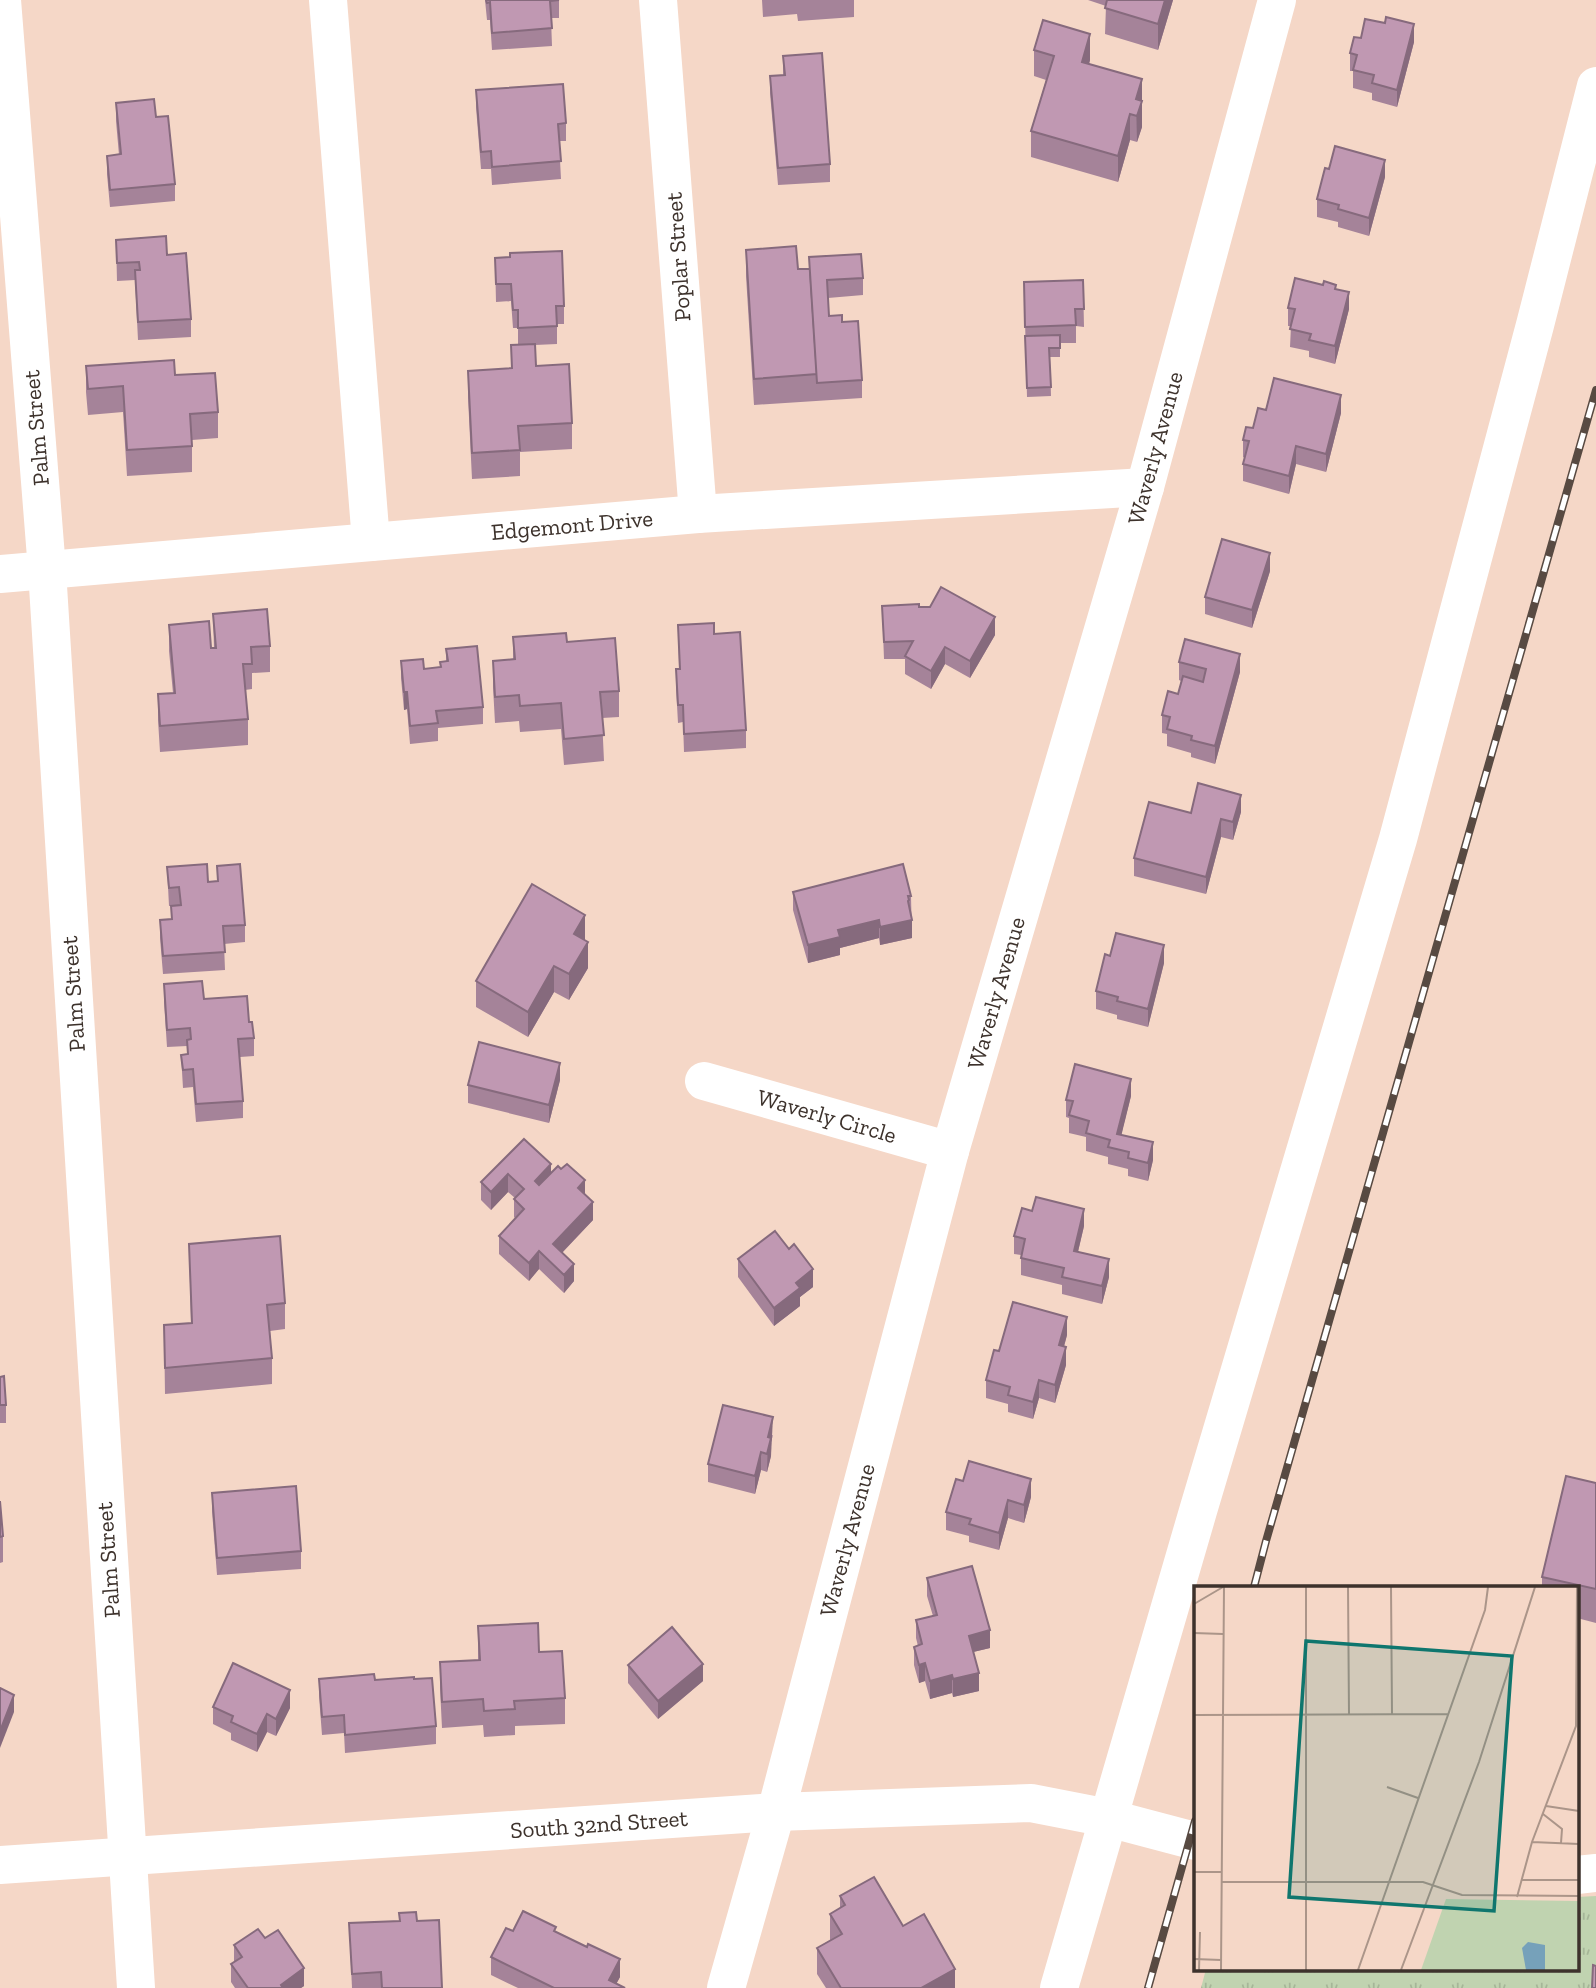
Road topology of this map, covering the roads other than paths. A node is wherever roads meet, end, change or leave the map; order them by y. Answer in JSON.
{"nodes":[{"id":1,"x":2,"y":0,"type":"edge"},
{"id":2,"x":328,"y":0,"type":"edge"},
{"id":3,"x":658,"y":0,"type":"edge"},
{"id":4,"x":1277,"y":0,"type":"edge"},
{"id":5,"x":1596,"y":86,"type":"edge"},
{"id":6,"x":1145,"y":487,"type":"junction"},
{"id":7,"x":698,"y":514,"type":"junction"},
{"id":8,"x":371,"y":542,"type":"junction"},
{"id":9,"x":47,"y":570,"type":"junction"},
{"id":10,"x":0,"y":574,"type":"edge"},
{"id":11,"x":704,"y":1081,"type":"dead end"},
{"id":12,"x":950,"y":1151,"type":"junction"},
{"id":13,"x":776,"y":1812,"type":"junction"},
{"id":14,"x":1108,"y":1818,"type":"junction"},
{"id":15,"x":1194,"y":1841,"type":"edge"},
{"id":16,"x":126,"y":1855,"type":"junction"},
{"id":17,"x":0,"y":1865,"type":"edge"},
{"id":18,"x":1596,"y":1873,"type":"edge"},
{"id":19,"x":1578,"y":1875,"type":"edge"},
{"id":20,"x":136,"y":1988,"type":"edge"},
{"id":21,"x":726,"y":1988,"type":"edge"},
{"id":22,"x":1059,"y":1988,"type":"edge"}],
"edges":[{"from":1,"to":9,"type":"street","name":"Palm Street"},
{"from":2,"to":8,"type":"street"},
{"from":3,"to":7,"type":"street","name":"Poplar Street"},
{"from":4,"to":6,"type":"street","name":"Waverly Avenue"},
{"from":5,"to":14,"type":"street"},
{"from":6,"to":7,"type":"street","name":"Edgemont Drive"},
{"from":6,"to":12,"type":"street","name":"Waverly Avenue"},
{"from":7,"to":8,"type":"street","name":"Edgemont Drive"},
{"from":8,"to":9,"type":"street","name":"Edgemont Drive"},
{"from":9,"to":10,"type":"street","name":"Edgemont Drive"},
{"from":9,"to":16,"type":"street","name":"Palm Street"},
{"from":11,"to":12,"type":"street","name":"Waverly Circle"},
{"from":12,"to":13,"type":"street","name":"Waverly Avenue"},
{"from":13,"to":14,"type":"street","name":"South 32nd Street"},
{"from":13,"to":16,"type":"street","name":"South 32nd Street"},
{"from":13,"to":21,"type":"street","name":"Waverly Avenue"},
{"from":14,"to":15,"type":"street","name":"South 32nd Street"},
{"from":14,"to":22,"type":"street"},
{"from":16,"to":17,"type":"street","name":"South 32nd Street"},
{"from":16,"to":20,"type":"street","name":"Palm Street"},
{"from":18,"to":19,"type":"street"}]}
